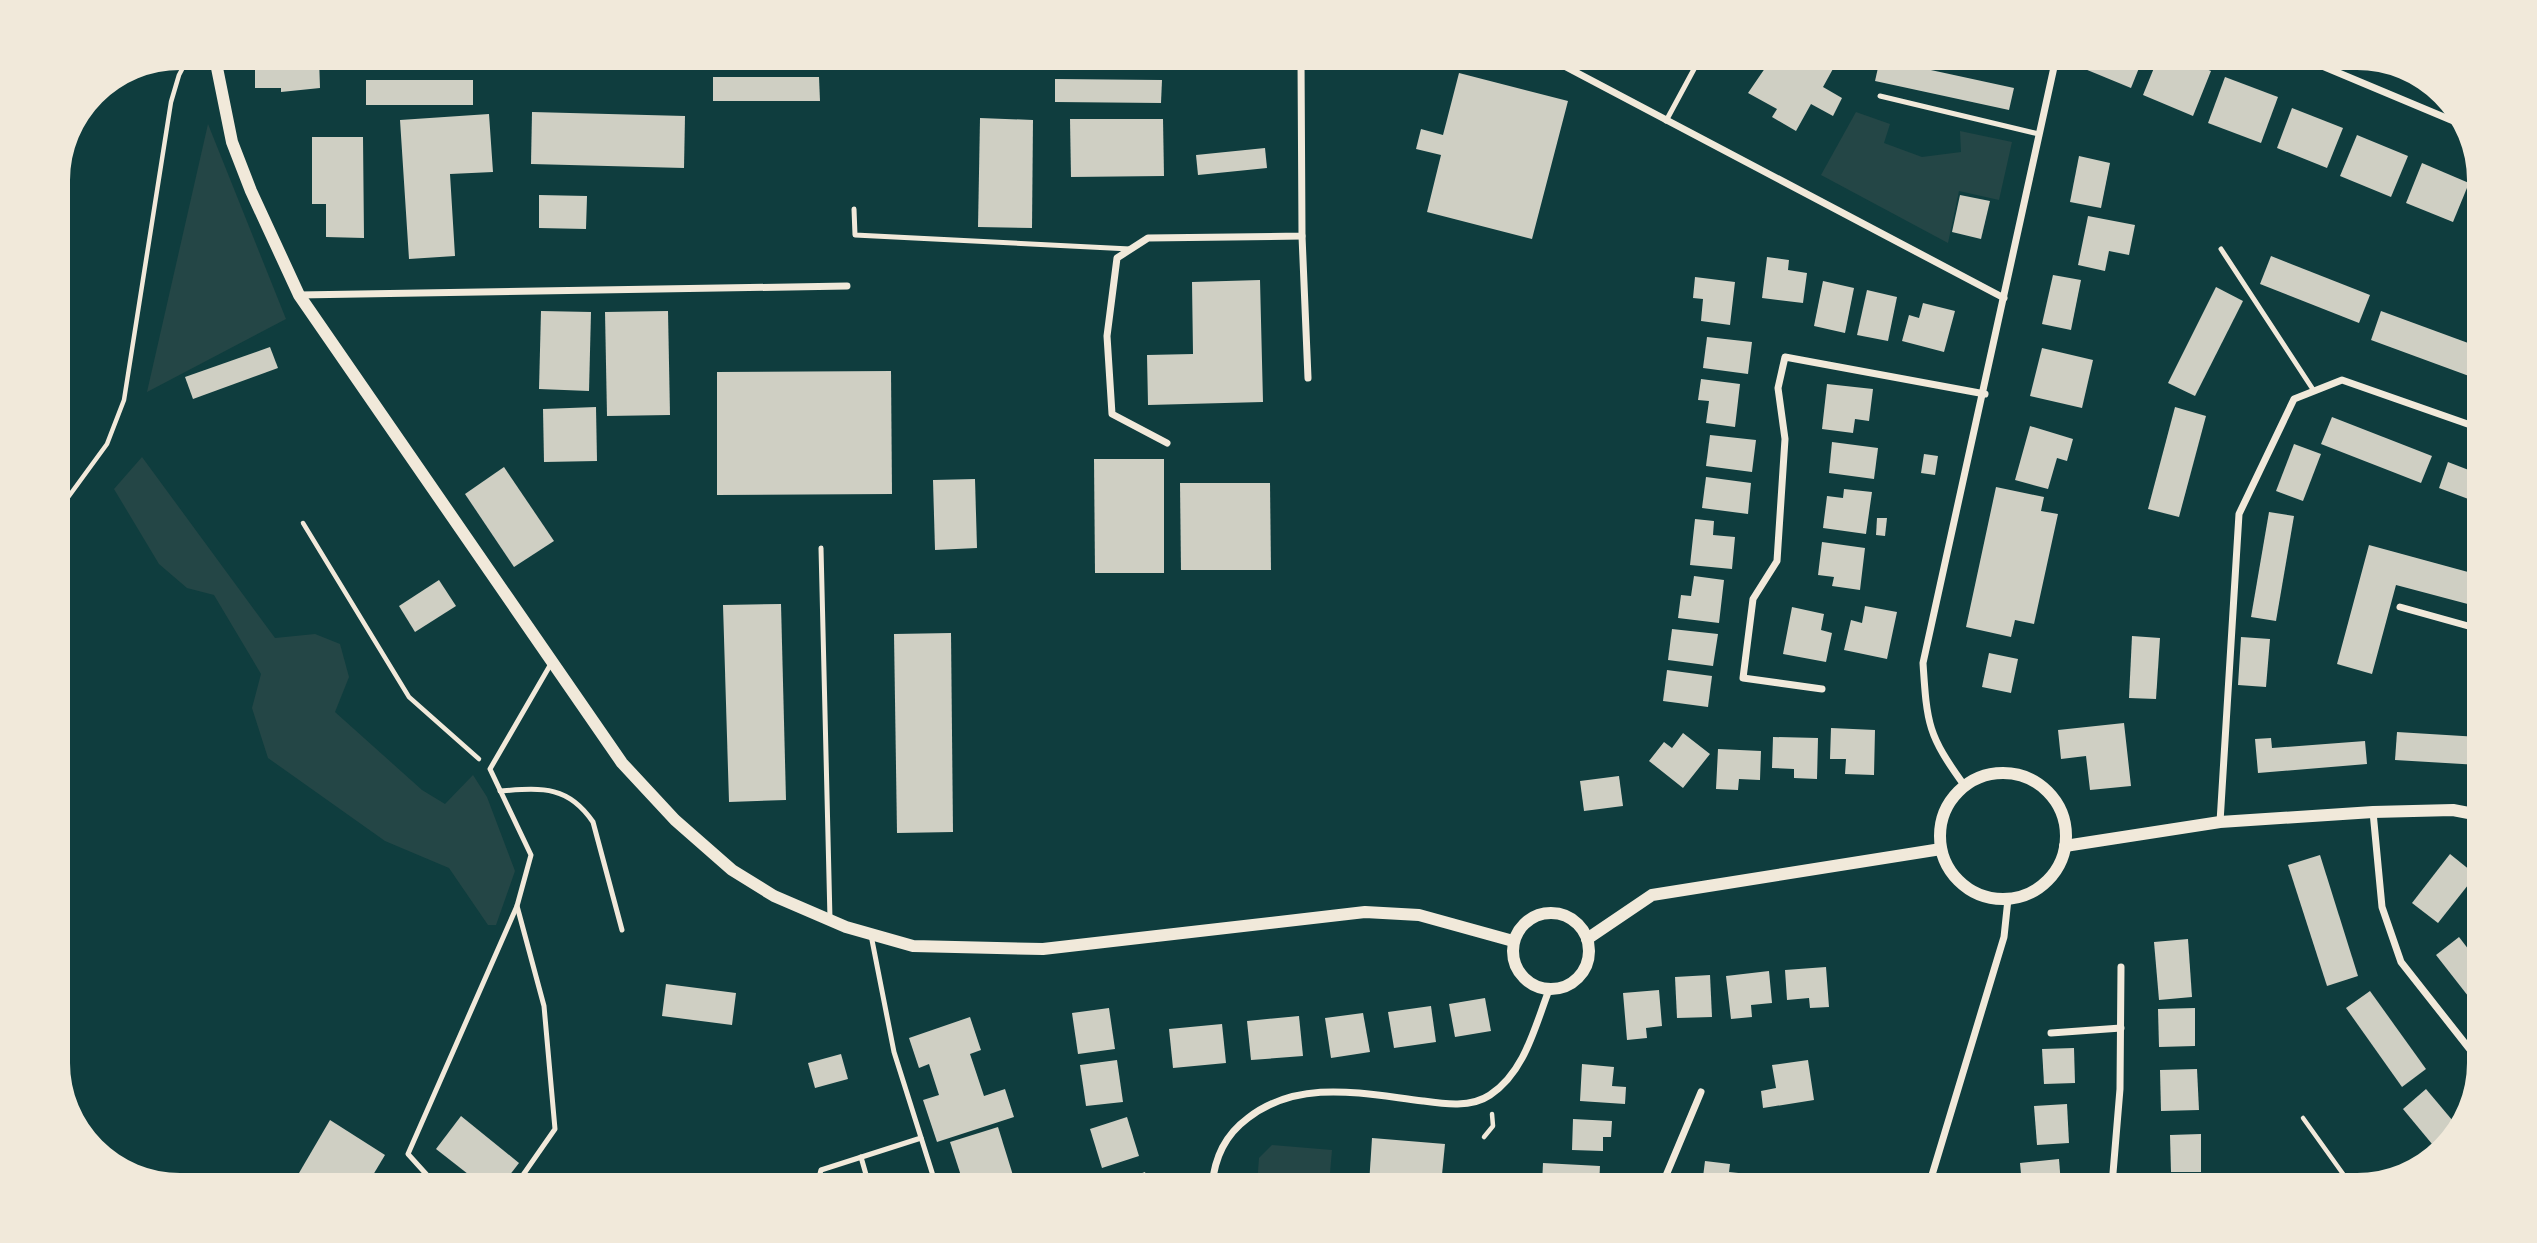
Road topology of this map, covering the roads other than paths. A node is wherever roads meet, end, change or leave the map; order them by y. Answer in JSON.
{"nodes":[{"id":1,"x":217,"y":70,"type":"edge"},
{"id":2,"x":1301,"y":70,"type":"edge"},
{"id":3,"x":1571,"y":70,"type":"edge"},
{"id":4,"x":1694,"y":70,"type":"edge"},
{"id":5,"x":2053,"y":70,"type":"edge"},
{"id":6,"x":2332,"y":70,"type":"edge"},
{"id":7,"x":1880,"y":96,"type":"dead end"},
{"id":8,"x":2448,"y":119,"type":"edge"},
{"id":9,"x":1666,"y":121,"type":"junction"},
{"id":10,"x":2039,"y":134,"type":"junction"},
{"id":11,"x":854,"y":209,"type":"dead end"},
{"id":12,"x":1302,"y":236,"type":"junction"},
{"id":13,"x":1130,"y":249,"type":"junction"},
{"id":14,"x":2221,"y":249,"type":"dead end"},
{"id":15,"x":847,"y":286,"type":"dead end"},
{"id":16,"x":299,"y":295,"type":"junction"},
{"id":17,"x":2004,"y":298,"type":"junction"},
{"id":18,"x":1308,"y":378,"type":"dead end"},
{"id":19,"x":2314,"y":391,"type":"junction"},
{"id":20,"x":1984,"y":394,"type":"junction"},
{"id":21,"x":2467,"y":424,"type":"edge"},
{"id":22,"x":1167,"y":443,"type":"dead end"},
{"id":23,"x":821,"y":548,"type":"dead end"},
{"id":24,"x":2400,"y":607,"type":"dead end"},
{"id":25,"x":2467,"y":626,"type":"edge"},
{"id":26,"x":552,"y":662,"type":"junction"},
{"id":27,"x":1822,"y":689,"type":"dead end"},
{"id":28,"x":1964,"y":785,"type":"junction"},
{"id":29,"x":500,"y":791,"type":"junction"},
{"id":30,"x":2373,"y":812,"type":"junction"},
{"id":31,"x":2467,"y":813,"type":"edge"},
{"id":32,"x":2220,"y":822,"type":"junction"},
{"id":33,"x":2065,"y":846,"type":"junction"},
{"id":34,"x":1941,"y":849,"type":"junction"},
{"id":35,"x":2008,"y":899,"type":"junction"},
{"id":36,"x":517,"y":906,"type":"junction"},
{"id":37,"x":830,"y":919,"type":"junction"},
{"id":38,"x":622,"y":930,"type":"dead end"},
{"id":39,"x":871,"y":935,"type":"junction"},
{"id":40,"x":1587,"y":939,"type":"junction"},
{"id":41,"x":1513,"y":941,"type":"junction"},
{"id":42,"x":2121,"y":967,"type":"dead end"},
{"id":43,"x":1549,"y":990,"type":"junction"},
{"id":44,"x":2121,"y":1028,"type":"junction"},
{"id":45,"x":2051,"y":1033,"type":"dead end"},
{"id":46,"x":2467,"y":1046,"type":"edge"},
{"id":47,"x":1701,"y":1092,"type":"dead end"},
{"id":48,"x":921,"y":1139,"type":"junction"},
{"id":49,"x":861,"y":1157,"type":"junction"},
{"id":50,"x":425,"y":1173,"type":"edge"},
{"id":51,"x":524,"y":1173,"type":"edge"},
{"id":52,"x":820,"y":1173,"type":"edge"},
{"id":53,"x":866,"y":1173,"type":"edge"},
{"id":54,"x":932,"y":1173,"type":"edge"},
{"id":55,"x":1213,"y":1173,"type":"edge"},
{"id":56,"x":1667,"y":1173,"type":"edge"},
{"id":57,"x":1933,"y":1173,"type":"edge"},
{"id":58,"x":2113,"y":1173,"type":"edge"}],
"edges":[{"from":1,"to":16,"type":"street"},
{"from":2,"to":12,"type":"street"},
{"from":3,"to":9,"type":"street"},
{"from":4,"to":9,"type":"lane"},
{"from":5,"to":10,"type":"street"},
{"from":6,"to":8,"type":"street"},
{"from":7,"to":10,"type":"lane"},
{"from":9,"to":17,"type":"street"},
{"from":10,"to":17,"type":"street"},
{"from":11,"to":13,"type":"lane"},
{"from":12,"to":13,"type":"street"},
{"from":12,"to":18,"type":"street"},
{"from":13,"to":22,"type":"street"},
{"from":14,"to":19,"type":"lane"},
{"from":15,"to":16,"type":"street"},
{"from":16,"to":26,"type":"street"},
{"from":17,"to":20,"type":"street"},
{"from":19,"to":21,"type":"street"},
{"from":19,"to":32,"type":"street"},
{"from":20,"to":27,"type":"street"},
{"from":20,"to":28,"type":"street"},
{"from":23,"to":37,"type":"lane"},
{"from":24,"to":25,"type":"street"},
{"from":26,"to":29,"type":"lane"},
{"from":26,"to":37,"type":"street"},
{"from":28,"to":33,"type":"street"},
{"from":28,"to":34,"type":"street"},
{"from":29,"to":36,"type":"lane"},
{"from":29,"to":38,"type":"lane"},
{"from":30,"to":31,"type":"street"},
{"from":30,"to":32,"type":"street"},
{"from":30,"to":46,"type":"street"},
{"from":32,"to":33,"type":"street"},
{"from":33,"to":35,"type":"street"},
{"from":34,"to":35,"type":"street"},
{"from":34,"to":40,"type":"street"},
{"from":35,"to":57,"type":"street"},
{"from":36,"to":50,"type":"lane"},
{"from":36,"to":51,"type":"lane"},
{"from":37,"to":39,"type":"street"},
{"from":39,"to":41,"type":"street"},
{"from":39,"to":48,"type":"lane"},
{"from":40,"to":41,"type":"street"},
{"from":40,"to":43,"type":"street"},
{"from":41,"to":43,"type":"street"},
{"from":42,"to":44,"type":"street"},
{"from":43,"to":55,"type":"street"},
{"from":44,"to":45,"type":"street"},
{"from":44,"to":58,"type":"street"},
{"from":47,"to":56,"type":"street"},
{"from":48,"to":49,"type":"lane"},
{"from":48,"to":54,"type":"lane"},
{"from":49,"to":52,"type":"lane"},
{"from":49,"to":53,"type":"lane"}]}
